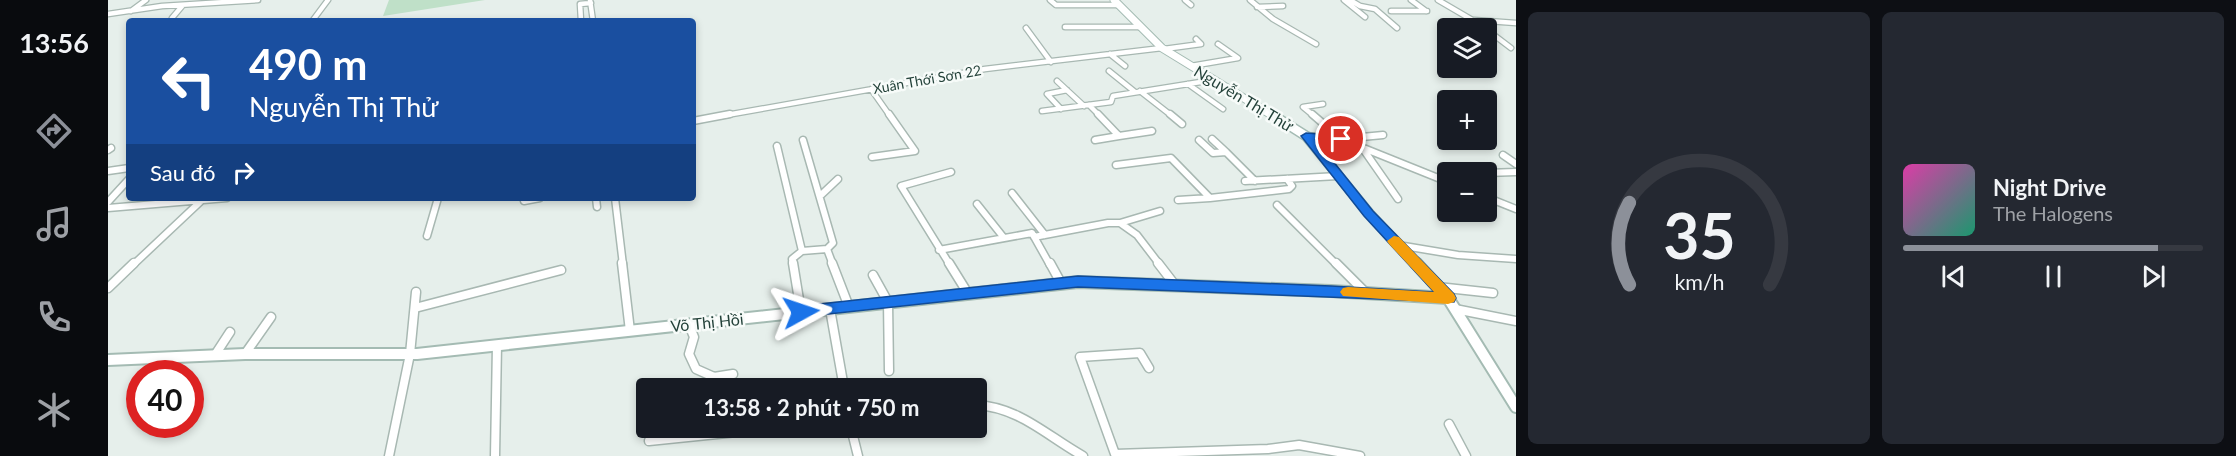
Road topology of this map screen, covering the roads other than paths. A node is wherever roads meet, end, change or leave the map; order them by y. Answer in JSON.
{"nodes":[{"id":1,"x":146,"y":0,"type":"edge"},
{"id":2,"x":258,"y":0,"type":"edge"},
{"id":3,"x":328,"y":0,"type":"edge"},
{"id":4,"x":1050,"y":0,"type":"edge"},
{"id":5,"x":1185,"y":0,"type":"edge"},
{"id":6,"x":1250,"y":0,"type":"edge"},
{"id":7,"x":1344,"y":0,"type":"edge"},
{"id":8,"x":1350,"y":0,"type":"edge"},
{"id":9,"x":1411,"y":0,"type":"edge"},
{"id":10,"x":1438,"y":0,"type":"edge"},
{"id":11,"x":580,"y":2,"type":"edge"},
{"id":12,"x":590,"y":2,"type":"edge"},
{"id":13,"x":1116,"y":2,"type":"edge"},
{"id":14,"x":183,"y":5,"type":"junction"},
{"id":15,"x":1191,"y":5,"type":"dead end"},
{"id":16,"x":1283,"y":6,"type":"dead end"},
{"id":17,"x":1257,"y":7,"type":"junction"},
{"id":18,"x":131,"y":11,"type":"junction"},
{"id":19,"x":1391,"y":11,"type":"dead end"},
{"id":20,"x":108,"y":14,"type":"edge"},
{"id":21,"x":1365,"y":17,"type":"dead end"},
{"id":22,"x":172,"y":18,"type":"dead end"},
{"id":23,"x":314,"y":18,"type":"edge"},
{"id":24,"x":581,"y":18,"type":"edge"},
{"id":25,"x":593,"y":18,"type":"edge"},
{"id":26,"x":1467,"y":18,"type":"edge"},
{"id":27,"x":1497,"y":22,"type":"edge"},
{"id":28,"x":1516,"y":23,"type":"edge"},
{"id":29,"x":1065,"y":27,"type":"dead end"},
{"id":30,"x":1140,"y":27,"type":"junction"},
{"id":31,"x":1026,"y":28,"type":"dead end"},
{"id":32,"x":1396,"y":28,"type":"dead end"},
{"id":33,"x":1497,"y":37,"type":"edge"},
{"id":34,"x":1196,"y":39,"type":"dead end"},
{"id":35,"x":1218,"y":44,"type":"dead end"},
{"id":36,"x":1316,"y":44,"type":"dead end"},
{"id":37,"x":1163,"y":48,"type":"junction"},
{"id":38,"x":1511,"y":48,"type":"dead end"},
{"id":39,"x":1110,"y":54,"type":"junction"},
{"id":40,"x":1051,"y":62,"type":"junction"},
{"id":41,"x":1125,"y":66,"type":"dead end"},
{"id":42,"x":1191,"y":66,"type":"junction"},
{"id":43,"x":1109,"y":70,"type":"dead end"},
{"id":44,"x":1213,"y":80,"type":"junction"},
{"id":45,"x":1057,"y":81,"type":"dead end"},
{"id":46,"x":1188,"y":84,"type":"junction"},
{"id":47,"x":871,"y":89,"type":"junction"},
{"id":48,"x":1067,"y":90,"type":"junction"},
{"id":49,"x":1138,"y":91,"type":"junction"},
{"id":50,"x":1323,"y":104,"type":"dead end"},
{"id":51,"x":1086,"y":106,"type":"junction"},
{"id":52,"x":1060,"y":109,"type":"junction"},
{"id":53,"x":1223,"y":109,"type":"dead end"},
{"id":54,"x":1042,"y":111,"type":"dead end"},
{"id":55,"x":696,"y":120,"type":"edge"},
{"id":56,"x":1182,"y":124,"type":"dead end"},
{"id":57,"x":1152,"y":132,"type":"dead end"},
{"id":58,"x":1383,"y":135,"type":"dead end"},
{"id":59,"x":1119,"y":136,"type":"junction"},
{"id":60,"x":1306,"y":136,"type":"junction"},
{"id":61,"x":1212,"y":139,"type":"dead end"},
{"id":62,"x":1341,"y":139,"type":"junction"},
{"id":63,"x":803,"y":140,"type":"dead end"},
{"id":64,"x":1095,"y":140,"type":"dead end"},
{"id":65,"x":1199,"y":140,"type":"dead end"},
{"id":66,"x":777,"y":146,"type":"dead end"},
{"id":67,"x":1361,"y":146,"type":"junction"},
{"id":68,"x":1226,"y":152,"type":"junction"},
{"id":69,"x":1503,"y":155,"type":"dead end"},
{"id":70,"x":872,"y":157,"type":"dead end"},
{"id":71,"x":1516,"y":164,"type":"edge"},
{"id":72,"x":1116,"y":165,"type":"dead end"},
{"id":73,"x":126,"y":168,"type":"edge"},
{"id":74,"x":108,"y":171,"type":"edge"},
{"id":75,"x":951,"y":172,"type":"dead end"},
{"id":76,"x":1516,"y":172,"type":"edge"},
{"id":77,"x":1497,"y":173,"type":"edge"},
{"id":78,"x":1338,"y":176,"type":"junction"},
{"id":79,"x":1435,"y":177,"type":"edge"},
{"id":80,"x":838,"y":179,"type":"dead end"},
{"id":81,"x":1287,"y":179,"type":"junction"},
{"id":82,"x":1245,"y":181,"type":"dead end"},
{"id":83,"x":1255,"y":181,"type":"junction"},
{"id":84,"x":126,"y":182,"type":"edge"},
{"id":85,"x":1012,"y":193,"type":"dead end"},
{"id":86,"x":820,"y":196,"type":"junction"},
{"id":87,"x":1210,"y":198,"type":"junction"},
{"id":88,"x":1398,"y":199,"type":"dead end"},
{"id":89,"x":1178,"y":200,"type":"dead end"},
{"id":90,"x":142,"y":201,"type":"edge"},
{"id":91,"x":196,"y":201,"type":"edge"},
{"id":92,"x":206,"y":201,"type":"edge"},
{"id":93,"x":437,"y":201,"type":"edge"},
{"id":94,"x":596,"y":201,"type":"edge"},
{"id":95,"x":615,"y":201,"type":"edge"},
{"id":96,"x":1497,"y":201,"type":"edge"},
{"id":97,"x":108,"y":202,"type":"edge"},
{"id":98,"x":977,"y":204,"type":"dead end"},
{"id":99,"x":1277,"y":205,"type":"dead end"},
{"id":100,"x":138,"y":206,"type":"junction"},
{"id":101,"x":597,"y":207,"type":"dead end"},
{"id":102,"x":108,"y":208,"type":"edge"},
{"id":103,"x":1516,"y":209,"type":"edge"},
{"id":104,"x":1160,"y":212,"type":"dead end"},
{"id":105,"x":1120,"y":223,"type":"junction"},
{"id":106,"x":1045,"y":235,"type":"junction"},
{"id":107,"x":427,"y":236,"type":"dead end"},
{"id":108,"x":1034,"y":237,"type":"junction"},
{"id":109,"x":1004,"y":238,"type":"junction"},
{"id":110,"x":1398,"y":245,"type":"junction"},
{"id":111,"x":827,"y":249,"type":"junction"},
{"id":112,"x":939,"y":250,"type":"junction"},
{"id":113,"x":802,"y":251,"type":"junction"},
{"id":114,"x":1516,"y":260,"type":"edge"},
{"id":115,"x":561,"y":270,"type":"dead end"},
{"id":116,"x":873,"y":275,"type":"dead end"},
{"id":117,"x":1061,"y":283,"type":"junction"},
{"id":118,"x":1175,"y":285,"type":"junction"},
{"id":119,"x":1438,"y":287,"type":"junction"},
{"id":120,"x":108,"y":288,"type":"edge"},
{"id":121,"x":416,"y":292,"type":"dead end"},
{"id":122,"x":967,"y":292,"type":"junction"},
{"id":123,"x":1366,"y":293,"type":"junction"},
{"id":124,"x":1493,"y":293,"type":"dead end"},
{"id":125,"x":1448,"y":298,"type":"junction"},
{"id":126,"x":888,"y":302,"type":"junction"},
{"id":127,"x":849,"y":307,"type":"junction"},
{"id":128,"x":416,"y":308,"type":"junction"},
{"id":129,"x":830,"y":309,"type":"junction"},
{"id":130,"x":1455,"y":309,"type":"junction"},
{"id":131,"x":801,"y":312,"type":"junction"},
{"id":132,"x":271,"y":317,"type":"dead end"},
{"id":133,"x":1516,"y":321,"type":"edge"},
{"id":134,"x":689,"y":325,"type":"junction"},
{"id":135,"x":630,"y":331,"type":"junction"},
{"id":136,"x":230,"y":332,"type":"dead end"},
{"id":137,"x":497,"y":345,"type":"junction"},
{"id":138,"x":245,"y":354,"type":"junction"},
{"id":139,"x":410,"y":354,"type":"junction"},
{"id":140,"x":215,"y":355,"type":"junction"},
{"id":141,"x":108,"y":360,"type":"edge"},
{"id":142,"x":1149,"y":368,"type":"dead end"},
{"id":143,"x":889,"y":371,"type":"dead end"},
{"id":144,"x":733,"y":374,"type":"dead end"},
{"id":145,"x":842,"y":378,"type":"edge"},
{"id":146,"x":987,"y":406,"type":"edge"},
{"id":147,"x":1516,"y":407,"type":"edge"},
{"id":148,"x":1449,"y":424,"type":"dead end"},
{"id":149,"x":679,"y":438,"type":"edge"},
{"id":150,"x":854,"y":438,"type":"edge"},
{"id":151,"x":649,"y":441,"type":"dead end"},
{"id":152,"x":1115,"y":455,"type":"edge"},
{"id":153,"x":389,"y":456,"type":"edge"},
{"id":154,"x":495,"y":456,"type":"edge"},
{"id":155,"x":858,"y":456,"type":"edge"},
{"id":156,"x":1083,"y":456,"type":"edge"},
{"id":157,"x":1360,"y":456,"type":"edge"},
{"id":158,"x":1466,"y":456,"type":"edge"}],
"edges":[{"from":1,"to":18,"type":"street"},
{"from":2,"to":14,"type":"street"},
{"from":3,"to":23,"type":"street"},
{"from":4,"to":13,"type":"street"},
{"from":5,"to":15,"type":"street"},
{"from":6,"to":17,"type":"street"},
{"from":7,"to":21,"type":"street"},
{"from":8,"to":32,"type":"street"},
{"from":9,"to":19,"type":"street"},
{"from":10,"to":26,"type":"street"},
{"from":11,"to":12,"type":"street"},
{"from":11,"to":24,"type":"street"},
{"from":12,"to":25,"type":"street"},
{"from":13,"to":30,"type":"street","name":"Nguyễn Thị Thử"},
{"from":14,"to":18,"type":"street"},
{"from":14,"to":22,"type":"street"},
{"from":16,"to":17,"type":"street"},
{"from":17,"to":36,"type":"street"},
{"from":18,"to":20,"type":"street"},
{"from":27,"to":28,"type":"street"},
{"from":29,"to":30,"type":"street"},
{"from":30,"to":37,"type":"street","name":"Nguyễn Thị Thử"},
{"from":31,"to":40,"type":"street"},
{"from":33,"to":38,"type":"street"},
{"from":34,"to":37,"type":"street","name":"Xuân Thới Sơn 22"},
{"from":35,"to":42,"type":"street"},
{"from":37,"to":39,"type":"street","name":"Xuân Thới Sơn 22"},
{"from":37,"to":42,"type":"street","name":"Nguyễn Thị Thử"},
{"from":39,"to":40,"type":"street","name":"Xuân Thới Sơn 22"},
{"from":39,"to":41,"type":"street"},
{"from":40,"to":47,"type":"street","name":"Xuân Thới Sơn 22"},
{"from":42,"to":44,"type":"street","name":"Nguyễn Thị Thử"},
{"from":43,"to":49,"type":"street"},
{"from":44,"to":46,"type":"street"},
{"from":44,"to":60,"type":"street","name":"Nguyễn Thị Thử"},
{"from":45,"to":48,"type":"street"},
{"from":46,"to":49,"type":"street"},
{"from":46,"to":53,"type":"street"},
{"from":47,"to":55,"type":"street","name":"Xuân Thới Sơn 22"},
{"from":47,"to":70,"type":"street"},
{"from":48,"to":51,"type":"street"},
{"from":48,"to":52,"type":"street"},
{"from":49,"to":51,"type":"street"},
{"from":49,"to":56,"type":"street"},
{"from":50,"to":62,"type":"street"},
{"from":51,"to":52,"type":"street"},
{"from":51,"to":59,"type":"street"},
{"from":52,"to":54,"type":"street"},
{"from":57,"to":59,"type":"street"},
{"from":58,"to":62,"type":"street"},
{"from":59,"to":64,"type":"street"},
{"from":60,"to":62,"type":"street"},
{"from":60,"to":78,"type":"street","name":"Nguyễn Thị Thử"},
{"from":61,"to":68,"type":"street"},
{"from":62,"to":67,"type":"street"},
{"from":63,"to":86,"type":"street"},
{"from":65,"to":68,"type":"street"},
{"from":66,"to":113,"type":"street"},
{"from":67,"to":79,"type":"street"},
{"from":67,"to":88,"type":"street"},
{"from":68,"to":83,"type":"street"},
{"from":69,"to":71,"type":"street"},
{"from":72,"to":87,"type":"street"},
{"from":73,"to":74,"type":"street"},
{"from":75,"to":112,"type":"street"},
{"from":76,"to":77,"type":"street"},
{"from":78,"to":81,"type":"street"},
{"from":78,"to":110,"type":"street","name":"Nguyễn Thị Thử"},
{"from":80,"to":86,"type":"street"},
{"from":81,"to":83,"type":"street"},
{"from":81,"to":87,"type":"street"},
{"from":82,"to":83,"type":"street"},
{"from":84,"to":97,"type":"street"},
{"from":85,"to":106,"type":"street"},
{"from":86,"to":111,"type":"street"},
{"from":87,"to":89,"type":"street"},
{"from":90,"to":100,"type":"street"},
{"from":91,"to":100,"type":"street"},
{"from":92,"to":120,"type":"street"},
{"from":93,"to":107,"type":"street"},
{"from":94,"to":101,"type":"street"},
{"from":95,"to":135,"type":"street"},
{"from":96,"to":103,"type":"street"},
{"from":98,"to":109,"type":"street"},
{"from":99,"to":123,"type":"street"},
{"from":100,"to":102,"type":"street"},
{"from":104,"to":105,"type":"street"},
{"from":105,"to":106,"type":"street"},
{"from":105,"to":118,"type":"street"},
{"from":106,"to":108,"type":"street"},
{"from":108,"to":109,"type":"street"},
{"from":108,"to":117,"type":"street"},
{"from":109,"to":112,"type":"street"},
{"from":110,"to":114,"type":"street"},
{"from":110,"to":119,"type":"street","name":"Nguyễn Thị Thử"},
{"from":111,"to":113,"type":"street"},
{"from":111,"to":127,"type":"street"},
{"from":112,"to":122,"type":"street"},
{"from":113,"to":131,"type":"street"},
{"from":115,"to":128,"type":"street"},
{"from":116,"to":126,"type":"street"},
{"from":117,"to":118,"type":"street","name":"Võ Thị Hồi"},
{"from":117,"to":122,"type":"street","name":"Võ Thị Hồi"},
{"from":118,"to":123,"type":"street","name":"Võ Thị Hồi"},
{"from":119,"to":124,"type":"street"},
{"from":119,"to":125,"type":"street","name":"Nguyễn Thị Thử"},
{"from":121,"to":128,"type":"street"},
{"from":122,"to":126,"type":"street","name":"Võ Thị Hồi"},
{"from":123,"to":125,"type":"street","name":"Võ Thị Hồi"},
{"from":125,"to":130,"type":"street","name":"Nguyễn Thị Thử"},
{"from":126,"to":127,"type":"street","name":"Võ Thị Hồi"},
{"from":126,"to":143,"type":"street"},
{"from":127,"to":129,"type":"street","name":"Võ Thị Hồi"},
{"from":128,"to":139,"type":"street"},
{"from":129,"to":131,"type":"street","name":"Võ Thị Hồi"},
{"from":129,"to":145,"type":"street"},
{"from":130,"to":133,"type":"street"},
{"from":130,"to":147,"type":"street","name":"Nguyễn Thị Thử"},
{"from":131,"to":134,"type":"street","name":"Võ Thị Hồi"},
{"from":132,"to":138,"type":"street"},
{"from":134,"to":135,"type":"street","name":"Võ Thị Hồi"},
{"from":134,"to":144,"type":"street"},
{"from":135,"to":137,"type":"street","name":"Võ Thị Hồi"},
{"from":136,"to":140,"type":"street"},
{"from":137,"to":139,"type":"street","name":"Võ Thị Hồi"},
{"from":137,"to":154,"type":"street"},
{"from":138,"to":139,"type":"street","name":"Võ Thị Hồi"},
{"from":138,"to":140,"type":"street","name":"Võ Thị Hồi"},
{"from":139,"to":153,"type":"street"},
{"from":140,"to":141,"type":"street","name":"Võ Thị Hồi"},
{"from":142,"to":152,"type":"street"},
{"from":146,"to":156,"type":"street"},
{"from":148,"to":158,"type":"street"},
{"from":149,"to":151,"type":"street"},
{"from":150,"to":155,"type":"street"},
{"from":152,"to":157,"type":"street"}]}
